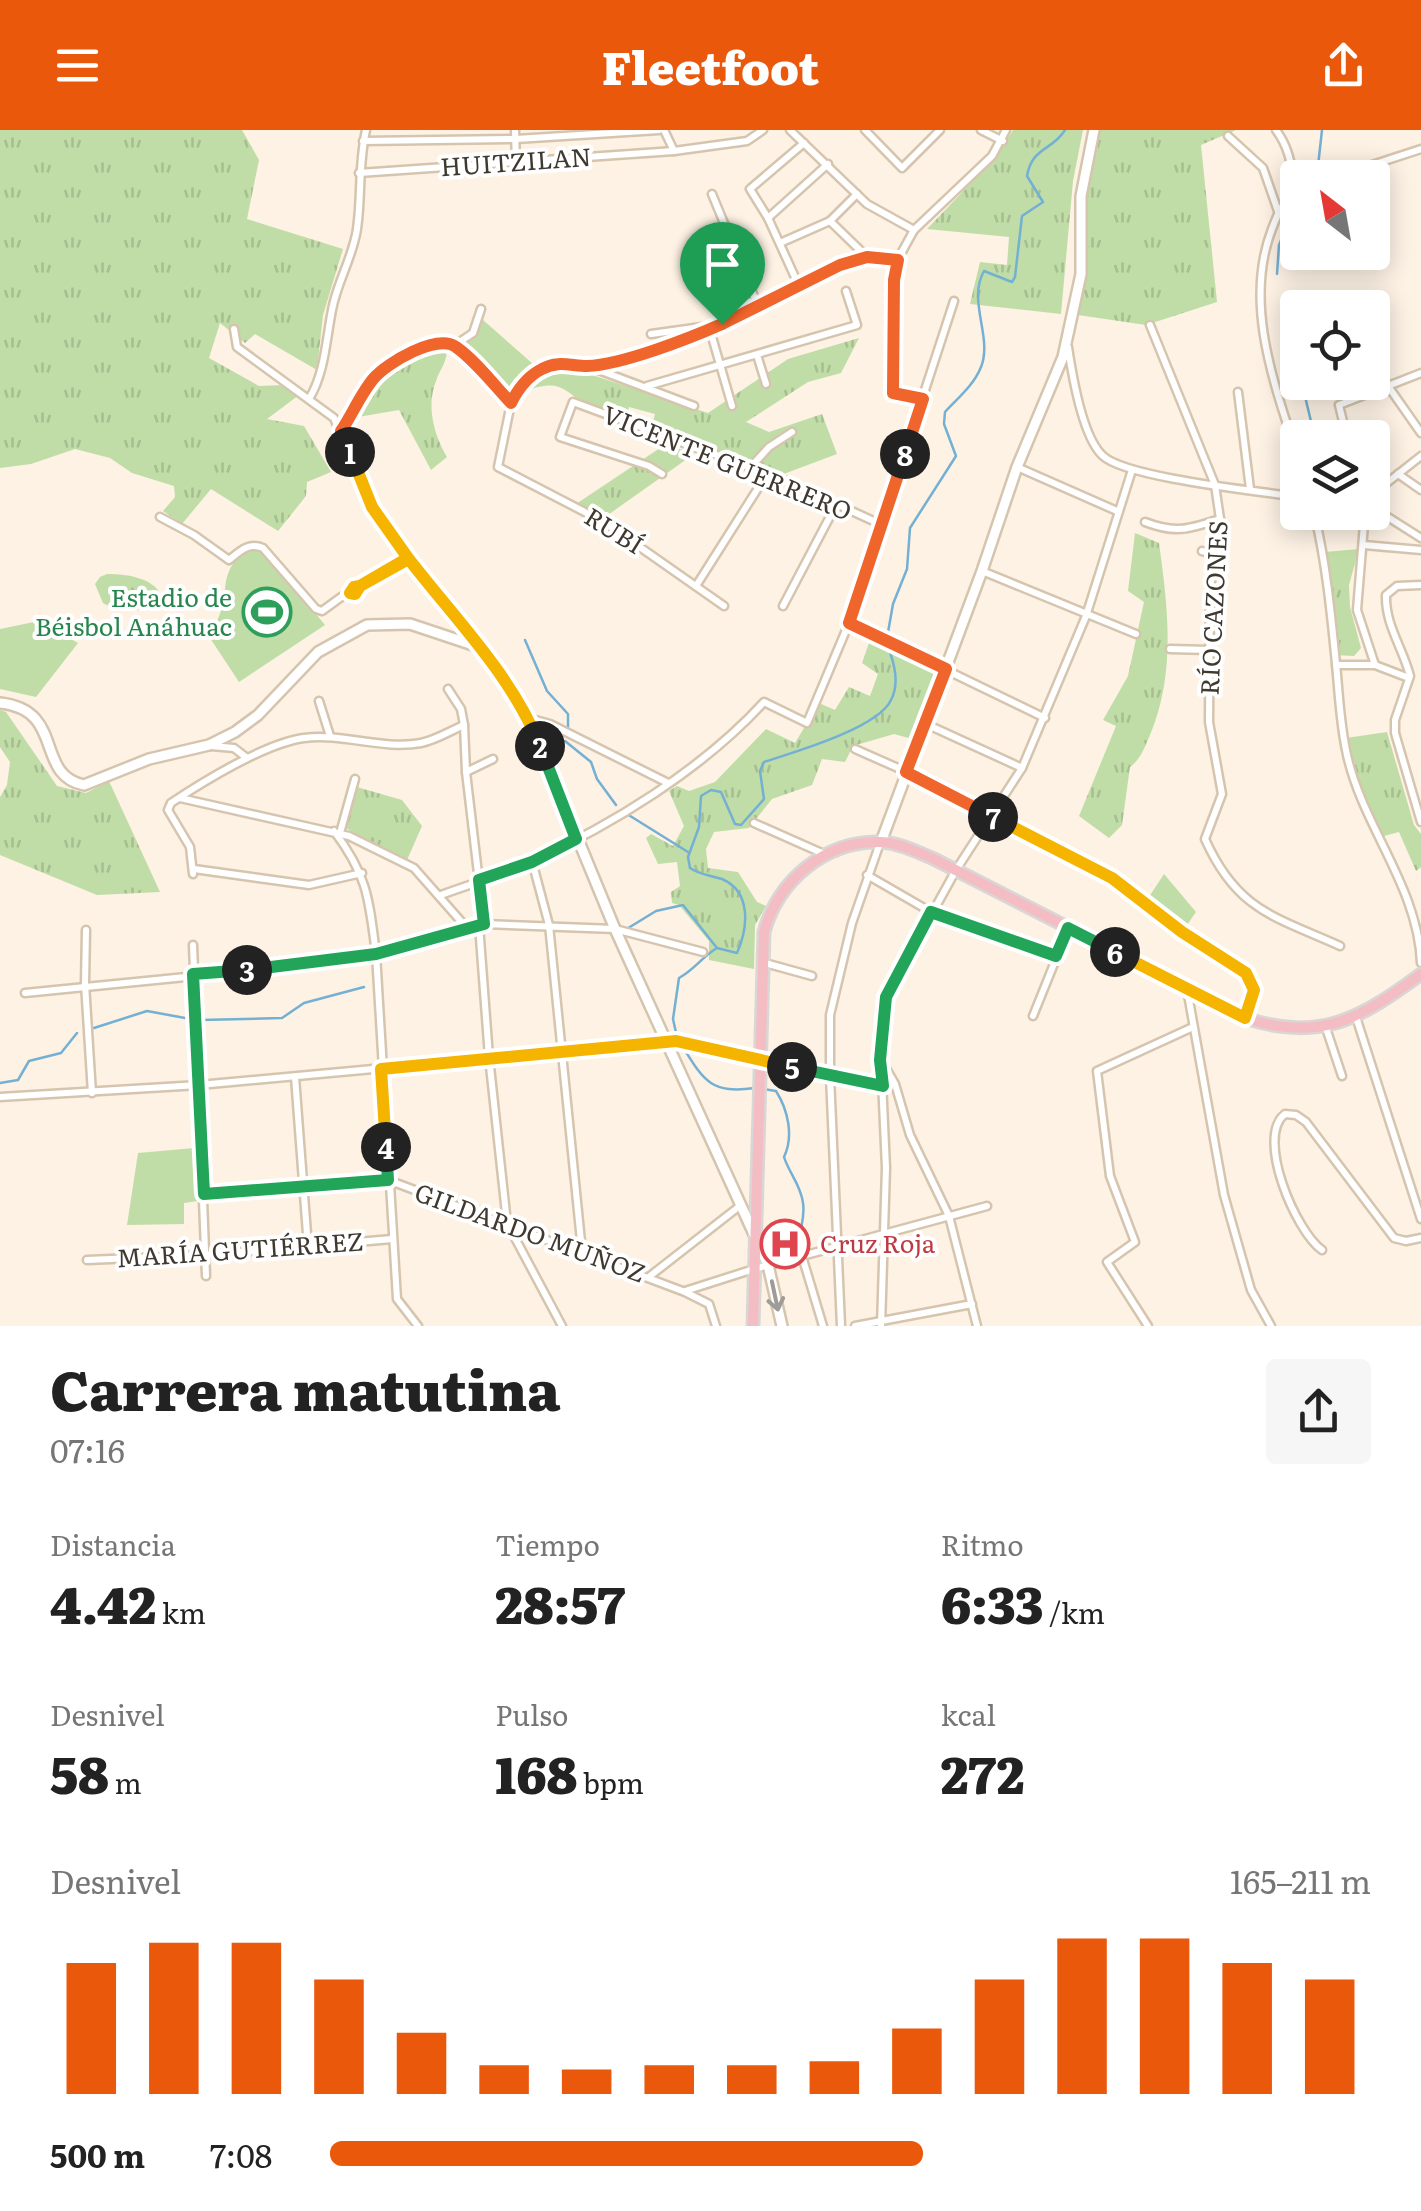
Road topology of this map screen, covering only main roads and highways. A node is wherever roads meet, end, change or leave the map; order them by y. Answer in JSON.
{"nodes":[{"id":1,"x":1421,"y":974,"type":"edge"},
{"id":2,"x":753,"y":1326,"type":"edge"}],
"edges":[{"from":1,"to":2,"type":"main road"}]}
